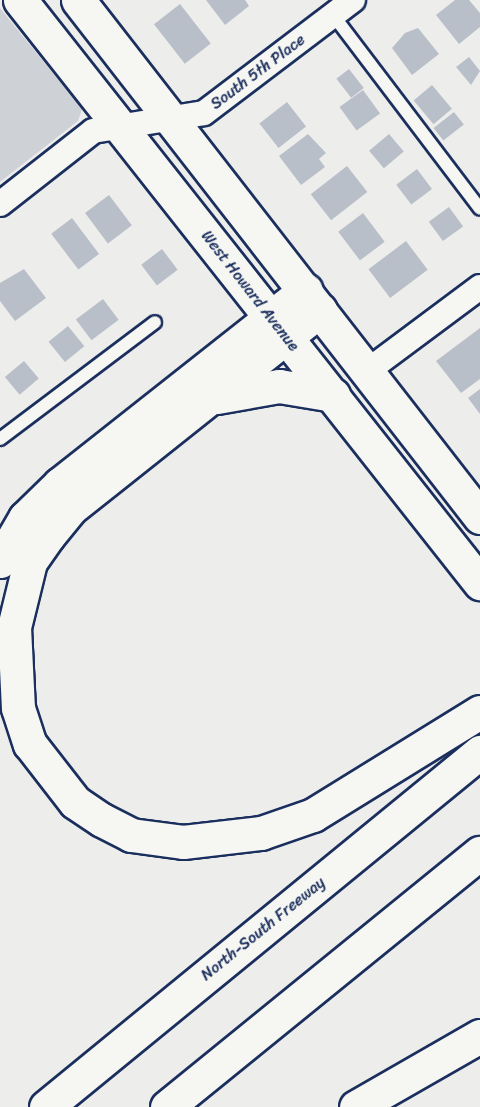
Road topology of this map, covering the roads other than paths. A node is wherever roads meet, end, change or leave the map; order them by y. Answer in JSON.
{"nodes":[{"id":1,"x":20,"y":0,"type":"edge"},
{"id":2,"x":78,"y":0,"type":"edge"},
{"id":3,"x":353,"y":0,"type":"edge"},
{"id":4,"x":333,"y":15,"type":"junction"},
{"id":5,"x":172,"y":118,"type":"junction"},
{"id":6,"x":121,"y":126,"type":"junction"},
{"id":7,"x":0,"y":204,"type":"edge"},
{"id":8,"x":480,"y":209,"type":"edge"},
{"id":9,"x":480,"y":287,"type":"edge"},
{"id":10,"x":313,"y":300,"type":"junction"},
{"id":11,"x":155,"y":322,"type":"dead end"},
{"id":12,"x":279,"y":327,"type":"junction"},
{"id":13,"x":366,"y":372,"type":"junction"},
{"id":14,"x":333,"y":395,"type":"junction"},
{"id":15,"x":213,"y":398,"type":"junction"},
{"id":16,"x":0,"y":439,"type":"edge"},
{"id":17,"x":480,"y":517,"type":"edge"},
{"id":18,"x":0,"y":561,"type":"edge"},
{"id":19,"x":480,"y":583,"type":"edge"},
{"id":20,"x":480,"y":712,"type":"edge"},
{"id":21,"x":480,"y":752,"type":"edge"},
{"id":22,"x":480,"y":853,"type":"edge"},
{"id":23,"x":480,"y":1036,"type":"edge"},
{"id":24,"x":46,"y":1107,"type":"edge"},
{"id":25,"x":167,"y":1107,"type":"edge"},
{"id":26,"x":356,"y":1107,"type":"edge"}],
"edges":[{"from":1,"to":6,"type":"main road","name":"West Howard Avenue"},
{"from":2,"to":5,"type":"main road"},
{"from":3,"to":4,"type":"street","name":"South 5th Place"},
{"from":4,"to":5,"type":"street","name":"South 5th Place"},
{"from":4,"to":8,"type":"lane"},
{"from":5,"to":6,"type":"street","name":"South 5th Place"},
{"from":5,"to":10,"type":"main road"},
{"from":6,"to":7,"type":"street","name":"South 5th Place"},
{"from":6,"to":12,"type":"main road","name":"West Howard Avenue"},
{"from":9,"to":13,"type":"street"},
{"from":10,"to":12,"type":"main road"},
{"from":10,"to":13,"type":"main road"},
{"from":11,"to":16,"type":"lane"},
{"from":12,"to":14,"type":"main road","name":"West Howard Avenue"},
{"from":12,"to":15,"type":"main road"},
{"from":12,"to":18,"type":"main road"},
{"from":13,"to":17,"type":"main road"},
{"from":14,"to":15,"type":"main road"},
{"from":14,"to":19,"type":"main road","name":"West Howard Avenue"},
{"from":15,"to":20,"type":"main road"},
{"from":21,"to":24,"type":"main road","name":"North-South Freeway"},
{"from":22,"to":25,"type":"main road"},
{"from":23,"to":26,"type":"main road"}]}
